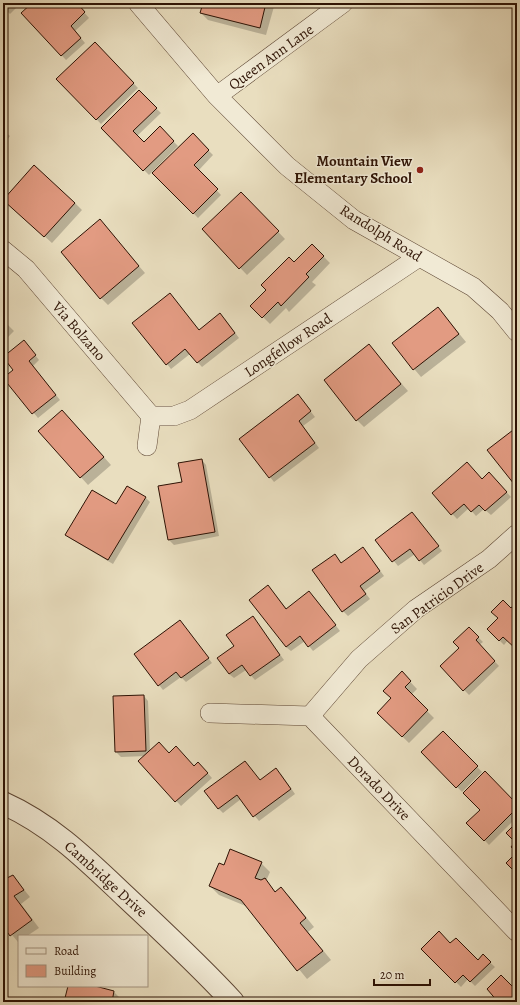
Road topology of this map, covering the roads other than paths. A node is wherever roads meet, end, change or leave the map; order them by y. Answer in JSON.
{"nodes":[{"id":1,"x":138,"y":3,"type":"edge"},
{"id":2,"x":343,"y":3,"type":"edge"},
{"id":3,"x":217,"y":96,"type":"junction"},
{"id":4,"x":3,"y":250,"type":"edge"},
{"id":5,"x":419,"y":256,"type":"junction"},
{"id":6,"x":517,"y":332,"type":"edge"},
{"id":7,"x":151,"y":416,"type":"junction"},
{"id":8,"x":147,"y":446,"type":"dead end"},
{"id":9,"x":517,"y":534,"type":"edge"},
{"id":10,"x":210,"y":713,"type":"dead end"},
{"id":11,"x":310,"y":716,"type":"junction"},
{"id":12,"x":3,"y":803,"type":"edge"},
{"id":13,"x":517,"y":932,"type":"edge"},
{"id":14,"x":233,"y":1002,"type":"edge"}],
"edges":[{"from":1,"to":3,"type":"street","name":"Randolph Road"},
{"from":2,"to":3,"type":"street","name":"Queen Ann Lane"},
{"from":3,"to":5,"type":"street","name":"Randolph Road"},
{"from":4,"to":7,"type":"street","name":"Via Bolzano"},
{"from":5,"to":6,"type":"street","name":"Randolph Road"},
{"from":5,"to":7,"type":"street","name":"Longfellow Road"},
{"from":7,"to":8,"type":"street"},
{"from":9,"to":11,"type":"street","name":"San Patricio Drive"},
{"from":10,"to":11,"type":"street"},
{"from":11,"to":13,"type":"street","name":"Dorado Drive"},
{"from":12,"to":14,"type":"street","name":"Cambridge Drive"}]}
